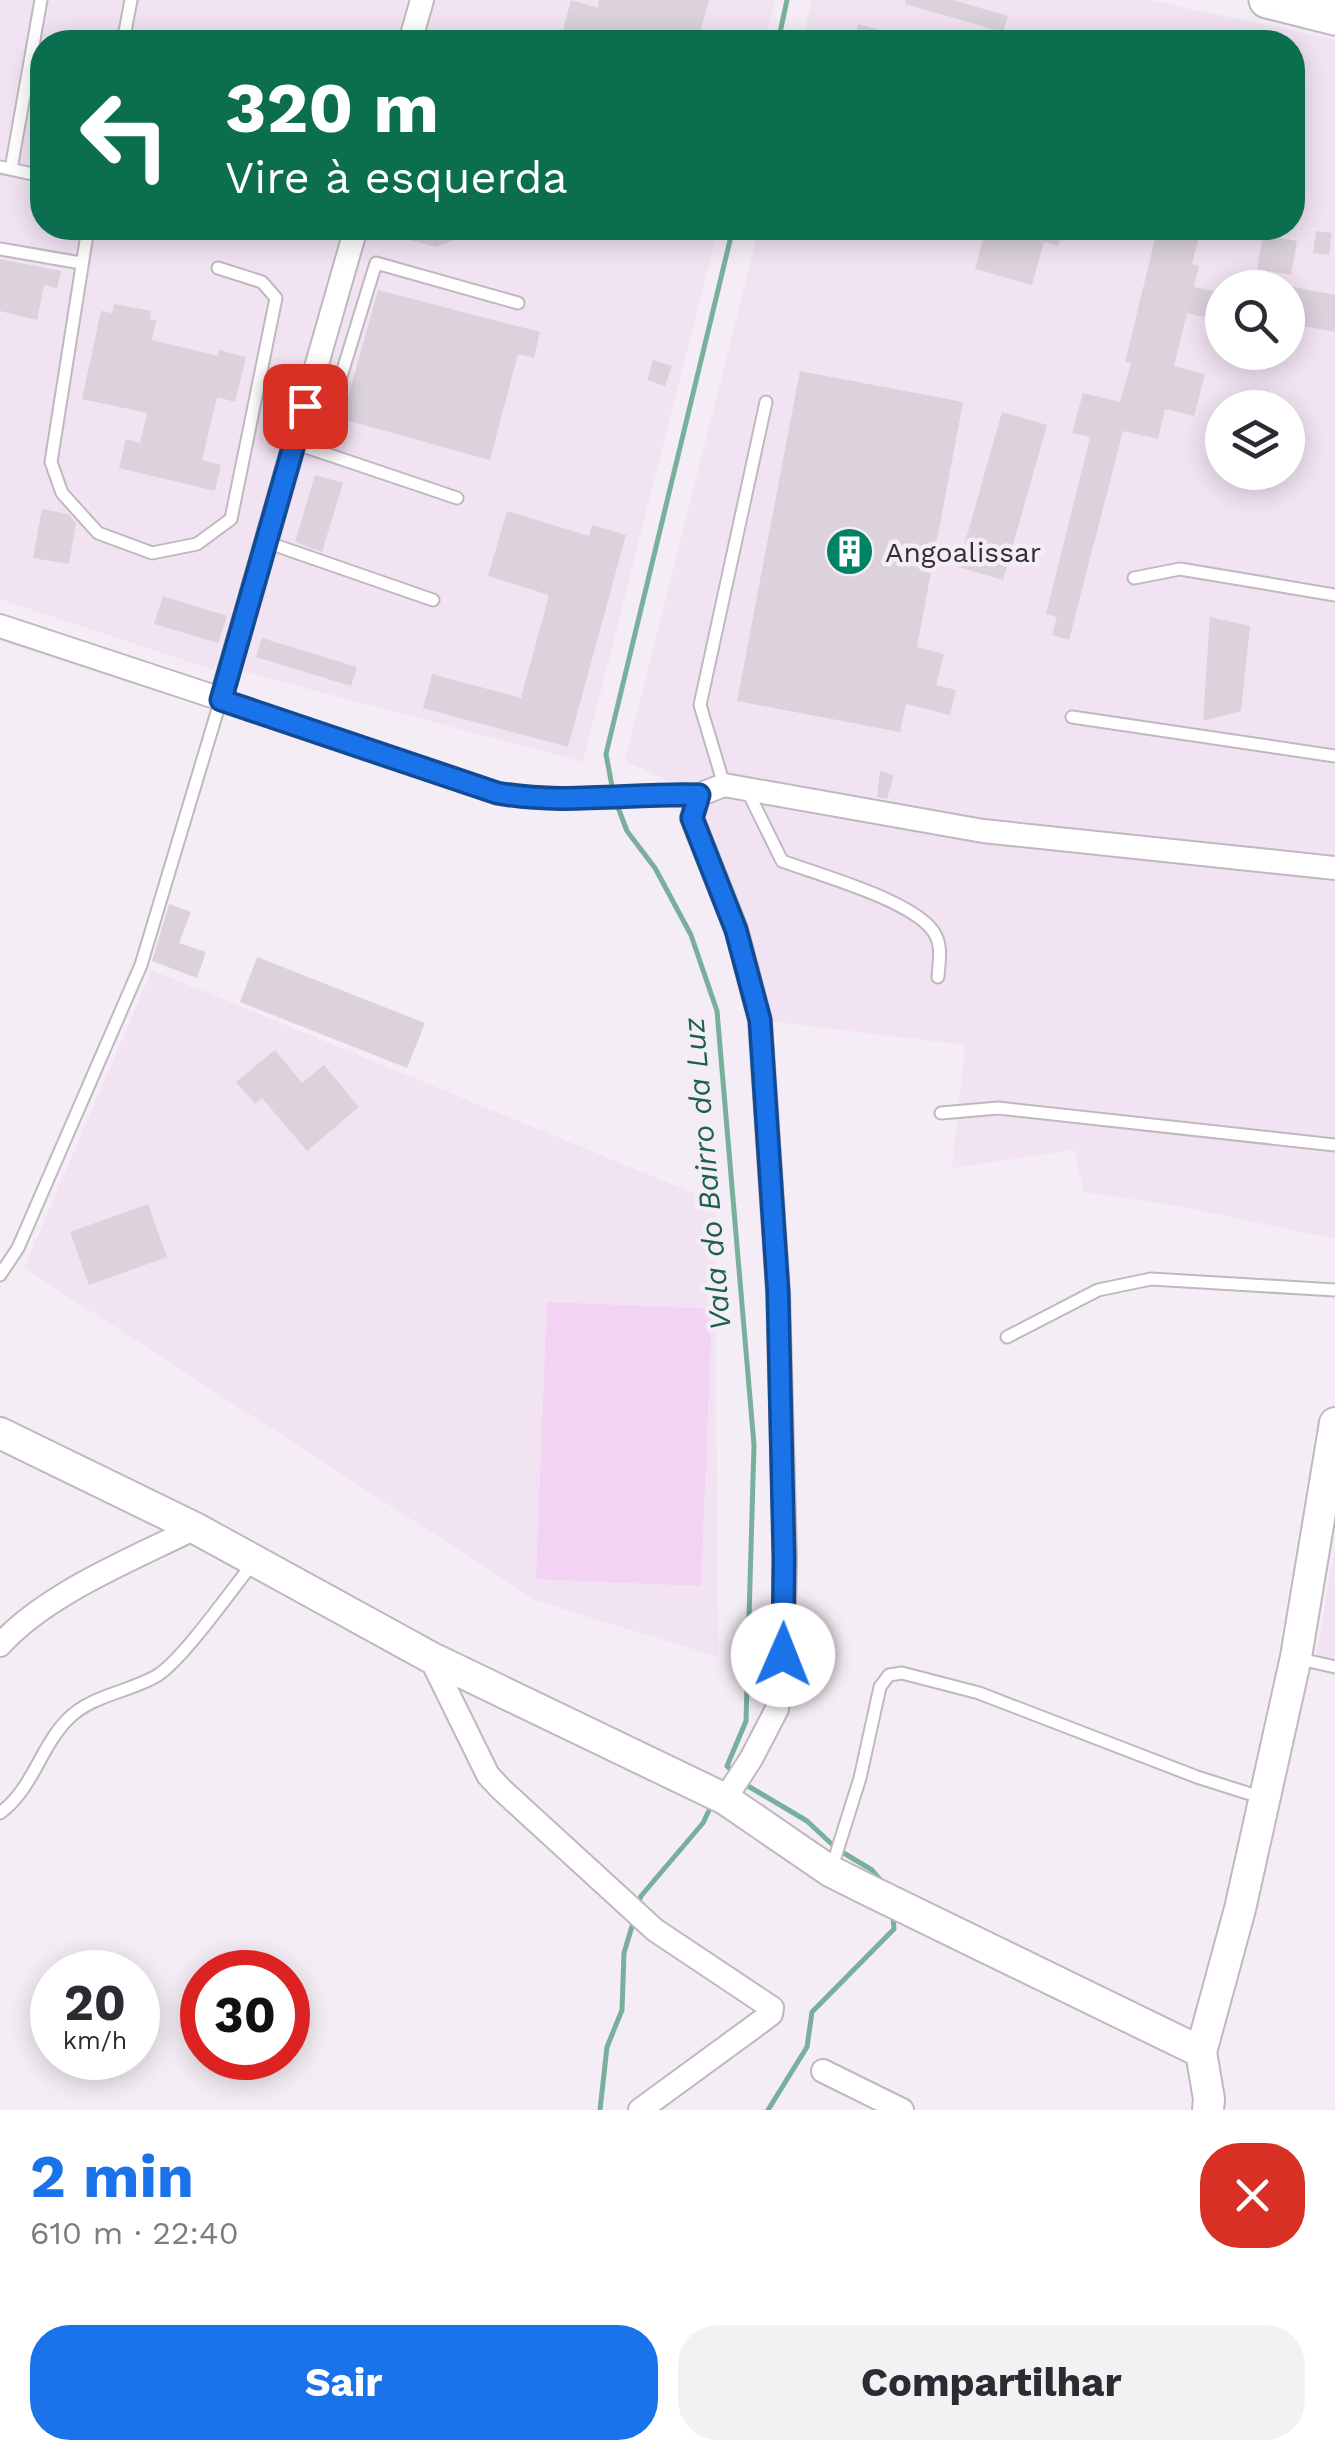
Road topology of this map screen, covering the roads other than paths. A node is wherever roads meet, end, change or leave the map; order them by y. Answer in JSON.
{"nodes":[{"id":1,"x":40,"y":0,"type":"edge"},
{"id":2,"x":131,"y":0,"type":"edge"},
{"id":3,"x":422,"y":0,"type":"edge"},
{"id":4,"x":1268,"y":0,"type":"edge"},
{"id":5,"x":1335,"y":17,"type":"edge"},
{"id":6,"x":34,"y":30,"type":"edge"},
{"id":7,"x":125,"y":30,"type":"edge"},
{"id":8,"x":413,"y":30,"type":"edge"},
{"id":9,"x":30,"y":49,"type":"edge"},
{"id":10,"x":6,"y":168,"type":"edge"},
{"id":11,"x":86,"y":240,"type":"edge"},
{"id":12,"x":353,"y":240,"type":"edge"},
{"id":13,"x":0,"y":249,"type":"edge"},
{"id":14,"x":82,"y":263,"type":"junction"},
{"id":15,"x":218,"y":268,"type":"dead end"},
{"id":16,"x":518,"y":303,"type":"dead end"},
{"id":17,"x":766,"y":402,"type":"dead end"},
{"id":18,"x":294,"y":443,"type":"junction"},
{"id":19,"x":318,"y":451,"type":"junction"},
{"id":20,"x":457,"y":498,"type":"dead end"},
{"id":21,"x":266,"y":542,"type":"junction"},
{"id":22,"x":1134,"y":578,"type":"dead end"},
{"id":23,"x":1335,"y":595,"type":"edge"},
{"id":24,"x":433,"y":600,"type":"dead end"},
{"id":25,"x":0,"y":626,"type":"edge"},
{"id":26,"x":221,"y":700,"type":"junction"},
{"id":27,"x":1072,"y":717,"type":"dead end"},
{"id":28,"x":1335,"y":756,"type":"edge"},
{"id":29,"x":724,"y":786,"type":"junction"},
{"id":30,"x":748,"y":792,"type":"junction"},
{"id":31,"x":699,"y":795,"type":"junction"},
{"id":32,"x":1335,"y":868,"type":"edge"},
{"id":33,"x":938,"y":977,"type":"dead end"},
{"id":34,"x":942,"y":1113,"type":"dead end"},
{"id":35,"x":1335,"y":1145,"type":"edge"},
{"id":36,"x":0,"y":1275,"type":"edge"},
{"id":37,"x":1335,"y":1290,"type":"edge"},
{"id":38,"x":1008,"y":1336,"type":"dead end"},
{"id":39,"x":1335,"y":1423,"type":"edge"},
{"id":40,"x":0,"y":1433,"type":"edge"},
{"id":41,"x":195,"y":1528,"type":"junction"},
{"id":42,"x":254,"y":1562,"type":"junction"},
{"id":43,"x":0,"y":1645,"type":"edge"},
{"id":44,"x":430,"y":1658,"type":"junction"},
{"id":45,"x":1296,"y":1658,"type":"junction"},
{"id":46,"x":1335,"y":1668,"type":"edge"},
{"id":47,"x":725,"y":1799,"type":"junction"},
{"id":48,"x":1264,"y":1799,"type":"junction"},
{"id":49,"x":0,"y":1813,"type":"edge"},
{"id":50,"x":830,"y":1871,"type":"junction"},
{"id":51,"x":1201,"y":2052,"type":"junction"},
{"id":52,"x":823,"y":2071,"type":"dead end"},
{"id":53,"x":1212,"y":2105,"type":"edge"},
{"id":54,"x":640,"y":2110,"type":"edge"},
{"id":55,"x":902,"y":2110,"type":"edge"}],
"edges":[{"from":1,"to":6,"type":"lane"},
{"from":2,"to":7,"type":"lane"},
{"from":3,"to":8,"type":"street"},
{"from":4,"to":5,"type":"main road"},
{"from":9,"to":10,"type":"lane"},
{"from":11,"to":14,"type":"lane"},
{"from":12,"to":18,"type":"street"},
{"from":13,"to":14,"type":"lane"},
{"from":14,"to":15,"type":"lane"},
{"from":16,"to":19,"type":"lane"},
{"from":17,"to":29,"type":"lane"},
{"from":18,"to":19,"type":"lane"},
{"from":18,"to":21,"type":"street"},
{"from":19,"to":20,"type":"lane"},
{"from":21,"to":24,"type":"lane"},
{"from":21,"to":26,"type":"street"},
{"from":22,"to":23,"type":"lane"},
{"from":25,"to":26,"type":"street"},
{"from":26,"to":31,"type":"lane"},
{"from":26,"to":36,"type":"lane"},
{"from":27,"to":28,"type":"lane"},
{"from":29,"to":30,"type":"street"},
{"from":29,"to":31,"type":"street"},
{"from":30,"to":32,"type":"street"},
{"from":30,"to":33,"type":"lane"},
{"from":31,"to":47,"type":"street"},
{"from":34,"to":35,"type":"lane"},
{"from":37,"to":38,"type":"lane"},
{"from":39,"to":45,"type":"street"},
{"from":40,"to":41,"type":"street"},
{"from":41,"to":42,"type":"street"},
{"from":41,"to":43,"type":"street"},
{"from":42,"to":44,"type":"street"},
{"from":42,"to":49,"type":"lane"},
{"from":44,"to":47,"type":"street"},
{"from":44,"to":54,"type":"street"},
{"from":45,"to":46,"type":"lane"},
{"from":45,"to":48,"type":"street"},
{"from":47,"to":50,"type":"street"},
{"from":48,"to":50,"type":"lane"},
{"from":48,"to":51,"type":"street"},
{"from":50,"to":51,"type":"street"},
{"from":51,"to":53,"type":"street"},
{"from":52,"to":55,"type":"street"}]}
